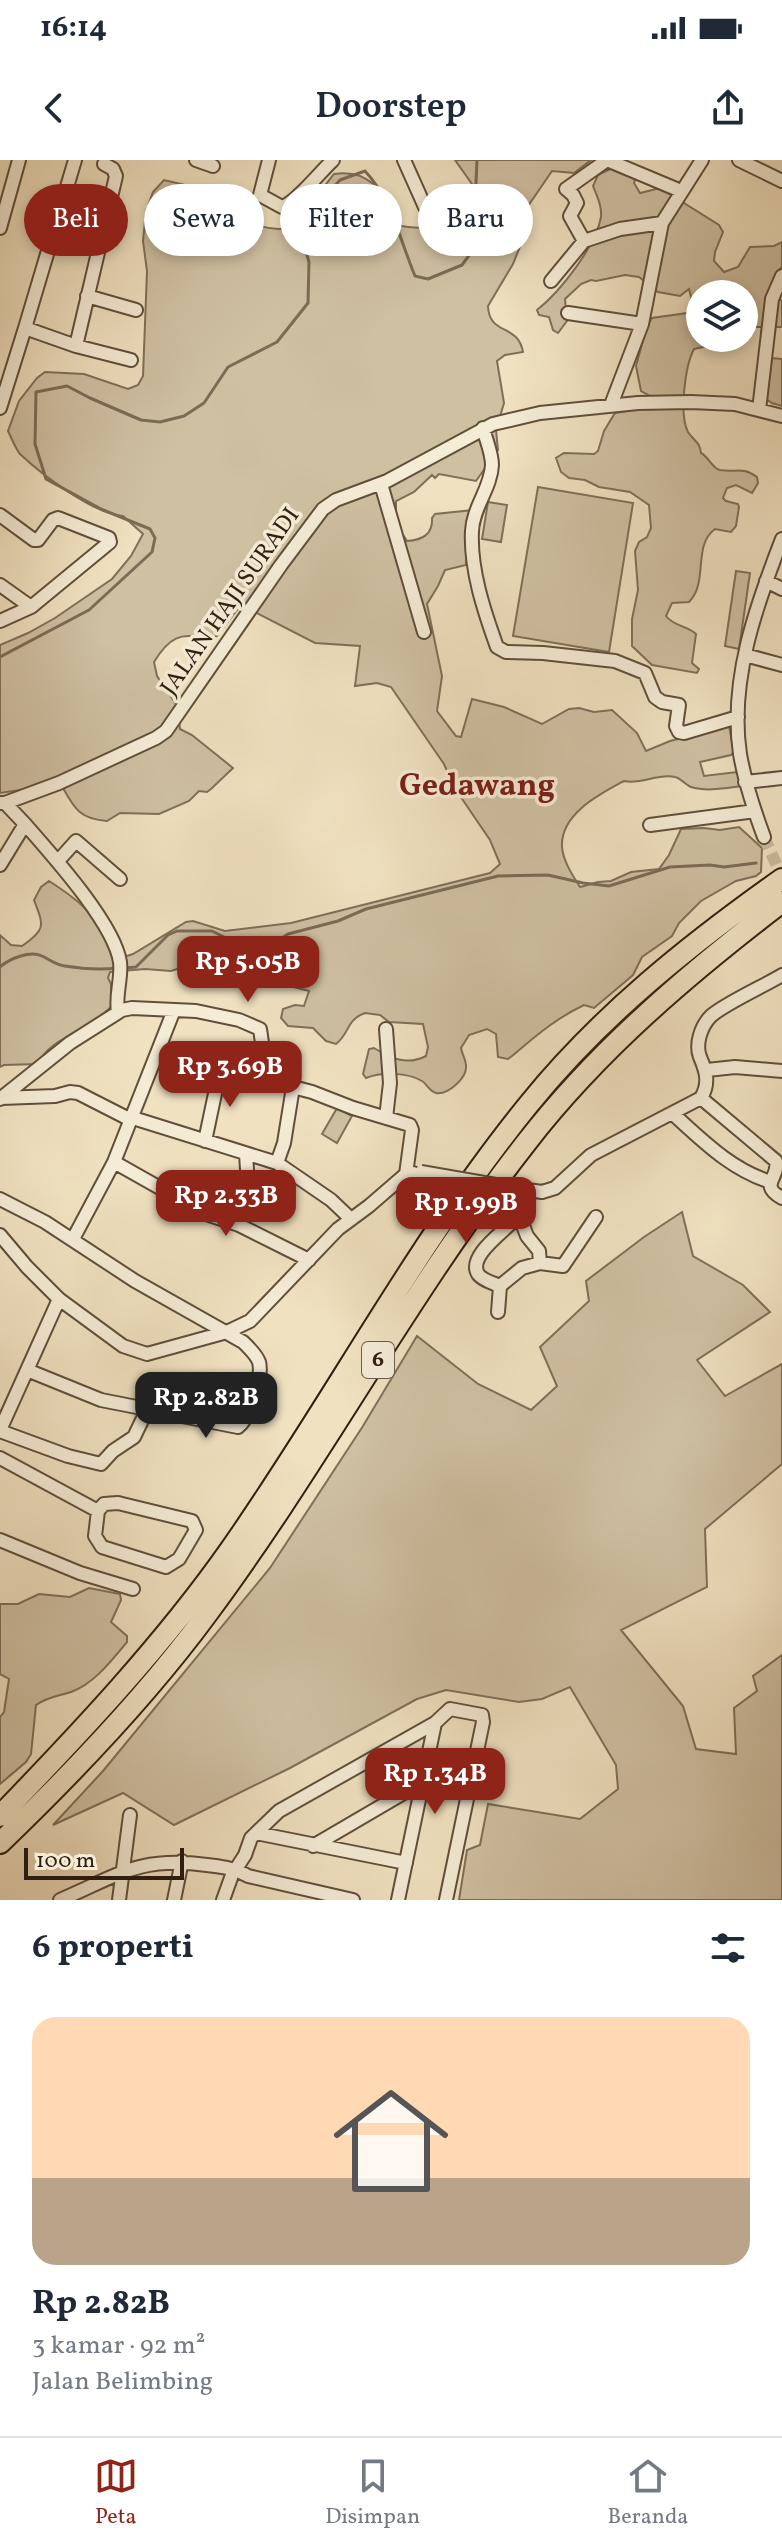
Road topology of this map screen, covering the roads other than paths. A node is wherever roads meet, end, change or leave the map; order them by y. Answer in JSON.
{"nodes":[{"id":1,"x":19,"y":160,"type":"edge"},
{"id":2,"x":75,"y":160,"type":"edge"},
{"id":3,"x":89,"y":160,"type":"edge"},
{"id":4,"x":196,"y":160,"type":"edge"},
{"id":5,"x":269,"y":160,"type":"edge"},
{"id":6,"x":333,"y":160,"type":"edge"},
{"id":7,"x":404,"y":160,"type":"edge"},
{"id":8,"x":702,"y":160,"type":"edge"},
{"id":9,"x":739,"y":160,"type":"edge"},
{"id":10,"x":105,"y":162,"type":"edge"},
{"id":11,"x":213,"y":166,"type":"dead end"},
{"id":12,"x":782,"y":181,"type":"edge"},
{"id":13,"x":418,"y":191,"type":"edge"},
{"id":14,"x":681,"y":191,"type":"junction"},
{"id":15,"x":4,"y":200,"type":"edge"},
{"id":16,"x":662,"y":223,"type":"junction"},
{"id":17,"x":0,"y":228,"type":"edge"},
{"id":18,"x":584,"y":241,"type":"junction"},
{"id":19,"x":782,"y":276,"type":"edge"},
{"id":20,"x":551,"y":281,"type":"dead end"},
{"id":21,"x":87,"y":296,"type":"junction"},
{"id":22,"x":136,"y":310,"type":"dead end"},
{"id":23,"x":568,"y":313,"type":"dead end"},
{"id":24,"x":642,"y":324,"type":"junction"},
{"id":25,"x":25,"y":328,"type":"junction"},
{"id":26,"x":76,"y":346,"type":"junction"},
{"id":27,"x":131,"y":360,"type":"dead end"},
{"id":28,"x":611,"y":405,"type":"junction"},
{"id":29,"x":0,"y":408,"type":"edge"},
{"id":30,"x":759,"y":410,"type":"junction"},
{"id":31,"x":782,"y":416,"type":"edge"},
{"id":32,"x":483,"y":428,"type":"junction"},
{"id":33,"x":381,"y":484,"type":"junction"},
{"id":34,"x":0,"y":515,"type":"edge"},
{"id":35,"x":782,"y":539,"type":"edge"},
{"id":36,"x":766,"y":581,"type":"junction"},
{"id":37,"x":0,"y":585,"type":"edge"},
{"id":38,"x":782,"y":589,"type":"edge"},
{"id":39,"x":31,"y":607,"type":"junction"},
{"id":40,"x":0,"y":621,"type":"edge"},
{"id":41,"x":424,"y":632,"type":"dead end"},
{"id":42,"x":745,"y":655,"type":"junction"},
{"id":43,"x":782,"y":665,"type":"edge"},
{"id":44,"x":738,"y":717,"type":"junction"},
{"id":45,"x":782,"y":778,"type":"edge"},
{"id":46,"x":745,"y":782,"type":"junction"},
{"id":47,"x":2,"y":803,"type":"edge"},
{"id":48,"x":755,"y":811,"type":"junction"},
{"id":49,"x":25,"y":824,"type":"junction"},
{"id":50,"x":650,"y":825,"type":"dead end"},
{"id":51,"x":764,"y":837,"type":"tunnel mouth"},
{"id":52,"x":58,"y":861,"type":"junction"},
{"id":53,"x":0,"y":865,"type":"edge"},
{"id":54,"x":120,"y":879,"type":"dead end"},
{"id":55,"x":782,"y":879,"type":"edge"},
{"id":56,"x":782,"y":902,"type":"edge"},
{"id":57,"x":782,"y":975,"type":"edge"},
{"id":58,"x":174,"y":1010,"type":"junction"},
{"id":59,"x":118,"y":1012,"type":"junction"},
{"id":60,"x":386,"y":1029,"type":"dead end"},
{"id":61,"x":220,"y":1070,"type":"dead end"},
{"id":62,"x":707,"y":1070,"type":"junction"},
{"id":63,"x":782,"y":1071,"type":"edge"},
{"id":64,"x":293,"y":1087,"type":"junction"},
{"id":65,"x":1,"y":1098,"type":"edge"},
{"id":66,"x":701,"y":1098,"type":"junction"},
{"id":67,"x":672,"y":1113,"type":"junction"},
{"id":68,"x":386,"y":1118,"type":"junction"},
{"id":69,"x":132,"y":1119,"type":"junction"},
{"id":70,"x":205,"y":1141,"type":"junction"},
{"id":71,"x":246,"y":1154,"type":"junction"},
{"id":72,"x":114,"y":1162,"type":"junction"},
{"id":73,"x":277,"y":1163,"type":"junction"},
{"id":74,"x":406,"y":1174,"type":"junction"},
{"id":75,"x":771,"y":1182,"type":"junction"},
{"id":76,"x":523,"y":1190,"type":"junction"},
{"id":77,"x":782,"y":1198,"type":"edge"},
{"id":78,"x":0,"y":1199,"type":"edge"},
{"id":79,"x":519,"y":1215,"type":"junction"},
{"id":80,"x":596,"y":1217,"type":"dead end"},
{"id":81,"x":351,"y":1219,"type":"junction"},
{"id":82,"x":239,"y":1225,"type":"junction"},
{"id":83,"x":0,"y":1235,"type":"edge"},
{"id":84,"x":73,"y":1239,"type":"junction"},
{"id":85,"x":309,"y":1260,"type":"junction"},
{"id":86,"x":540,"y":1263,"type":"junction"},
{"id":87,"x":500,"y":1286,"type":"junction"},
{"id":88,"x":59,"y":1299,"type":"junction"},
{"id":89,"x":498,"y":1312,"type":"dead end"},
{"id":90,"x":227,"y":1332,"type":"junction"},
{"id":91,"x":27,"y":1370,"type":"junction"},
{"id":92,"x":147,"y":1410,"type":"junction"},
{"id":93,"x":0,"y":1430,"type":"edge"},
{"id":94,"x":0,"y":1458,"type":"edge"},
{"id":95,"x":98,"y":1511,"type":"junction"},
{"id":96,"x":0,"y":1540,"type":"edge"},
{"id":97,"x":133,"y":1589,"type":"dead end"},
{"id":98,"x":435,"y":1723,"type":"junction"},
{"id":99,"x":424,"y":1781,"type":"junction"},
{"id":100,"x":130,"y":1815,"type":"dead end"},
{"id":101,"x":0,"y":1816,"type":"edge"},
{"id":102,"x":256,"y":1833,"type":"junction"},
{"id":103,"x":0,"y":1843,"type":"edge"},
{"id":104,"x":313,"y":1846,"type":"junction"},
{"id":105,"x":182,"y":1861,"type":"junction"},
{"id":106,"x":406,"y":1863,"type":"junction"},
{"id":107,"x":124,"y":1869,"type":"junction"},
{"id":108,"x":237,"y":1869,"type":"junction"},
{"id":109,"x":60,"y":1900,"type":"edge"},
{"id":110,"x":119,"y":1900,"type":"edge"},
{"id":111,"x":174,"y":1900,"type":"edge"},
{"id":112,"x":223,"y":1900,"type":"edge"},
{"id":113,"x":353,"y":1900,"type":"edge"},
{"id":114,"x":398,"y":1900,"type":"edge"},
{"id":115,"x":446,"y":1900,"type":"edge"}],
"edges":[{"from":1,"to":15,"type":"street"},
{"from":2,"to":25,"type":"street"},
{"from":3,"to":10,"type":"street"},
{"from":4,"to":11,"type":"street"},
{"from":5,"to":6,"type":"street"},
{"from":7,"to":13,"type":"street"},
{"from":8,"to":14,"type":"street"},
{"from":9,"to":12,"type":"street"},
{"from":10,"to":21,"type":"street"},
{"from":14,"to":16,"type":"street"},
{"from":14,"to":18,"type":"street"},
{"from":15,"to":17,"type":"street"},
{"from":16,"to":18,"type":"street"},
{"from":16,"to":24,"type":"street"},
{"from":18,"to":20,"type":"street"},
{"from":19,"to":30,"type":"street"},
{"from":21,"to":22,"type":"street"},
{"from":21,"to":26,"type":"street"},
{"from":23,"to":24,"type":"street"},
{"from":24,"to":28,"type":"street"},
{"from":25,"to":26,"type":"street"},
{"from":25,"to":29,"type":"street"},
{"from":26,"to":27,"type":"street"},
{"from":28,"to":30,"type":"street","name":"JALAN HAJI SURADI"},
{"from":28,"to":32,"type":"street","name":"JALAN HAJI SURADI"},
{"from":30,"to":31,"type":"street","name":"JALAN HAJI SURADI"},
{"from":32,"to":33,"type":"street","name":"JALAN HAJI SURADI"},
{"from":32,"to":44,"type":"street"},
{"from":33,"to":41,"type":"street"},
{"from":33,"to":47,"type":"street","name":"JALAN HAJI SURADI"},
{"from":34,"to":39,"type":"street"},
{"from":35,"to":36,"type":"street"},
{"from":36,"to":38,"type":"street"},
{"from":36,"to":42,"type":"street"},
{"from":37,"to":39,"type":"street"},
{"from":39,"to":40,"type":"street"},
{"from":42,"to":43,"type":"street"},
{"from":42,"to":44,"type":"street"},
{"from":44,"to":46,"type":"street"},
{"from":45,"to":46,"type":"street"},
{"from":46,"to":48,"type":"street"},
{"from":47,"to":49,"type":"street"},
{"from":48,"to":50,"type":"street"},
{"from":48,"to":51,"type":"street"},
{"from":49,"to":52,"type":"street"},
{"from":49,"to":53,"type":"street"},
{"from":52,"to":54,"type":"street"},
{"from":52,"to":59,"type":"street"},
{"from":55,"to":101,"type":"highway","number":"6"},
{"from":56,"to":103,"type":"highway","number":"6"},
{"from":57,"to":62,"type":"street"},
{"from":58,"to":59,"type":"street"},
{"from":58,"to":64,"type":"street"},
{"from":58,"to":69,"type":"street"},
{"from":59,"to":65,"type":"street"},
{"from":60,"to":68,"type":"street"},
{"from":61,"to":70,"type":"street"},
{"from":62,"to":63,"type":"street"},
{"from":62,"to":66,"type":"street"},
{"from":64,"to":68,"type":"street"},
{"from":64,"to":73,"type":"street"},
{"from":65,"to":69,"type":"street"},
{"from":66,"to":67,"type":"street"},
{"from":66,"to":75,"type":"street"},
{"from":67,"to":75,"type":"street"},
{"from":67,"to":76,"type":"street"},
{"from":68,"to":74,"type":"street"},
{"from":69,"to":70,"type":"street"},
{"from":69,"to":72,"type":"street"},
{"from":70,"to":71,"type":"street"},
{"from":71,"to":73,"type":"street"},
{"from":71,"to":82,"type":"street"},
{"from":72,"to":82,"type":"street"},
{"from":72,"to":84,"type":"street"},
{"from":73,"to":81,"type":"street"},
{"from":74,"to":76,"type":"street","bridge":true},
{"from":74,"to":81,"type":"street"},
{"from":75,"to":77,"type":"street"},
{"from":76,"to":79,"type":"street"},
{"from":78,"to":84,"type":"street"},
{"from":79,"to":86,"type":"street"},
{"from":79,"to":87,"type":"street"},
{"from":80,"to":86,"type":"street"},
{"from":81,"to":85,"type":"street"},
{"from":82,"to":85,"type":"street"},
{"from":83,"to":88,"type":"street"},
{"from":84,"to":90,"type":"street"},
{"from":85,"to":90,"type":"street"},
{"from":86,"to":87,"type":"street"},
{"from":87,"to":89,"type":"street"},
{"from":88,"to":90,"type":"street"},
{"from":88,"to":91,"type":"street"},
{"from":90,"to":92,"type":"street"},
{"from":91,"to":92,"type":"street"},
{"from":91,"to":93,"type":"street"},
{"from":92,"to":93,"type":"street"},
{"from":94,"to":95,"type":"street"},
{"from":95,"to":95,"type":"street"},
{"from":96,"to":97,"type":"street"},
{"from":98,"to":99,"type":"street"},
{"from":98,"to":102,"type":"street"},
{"from":98,"to":115,"type":"street"},
{"from":99,"to":104,"type":"street"},
{"from":99,"to":106,"type":"street"},
{"from":100,"to":107,"type":"street"},
{"from":102,"to":104,"type":"street"},
{"from":102,"to":108,"type":"street"},
{"from":104,"to":106,"type":"street"},
{"from":105,"to":107,"type":"street"},
{"from":105,"to":108,"type":"street"},
{"from":105,"to":111,"type":"street"},
{"from":106,"to":114,"type":"street"},
{"from":107,"to":109,"type":"street"},
{"from":107,"to":110,"type":"street"},
{"from":108,"to":112,"type":"street"},
{"from":108,"to":113,"type":"street"}]}
